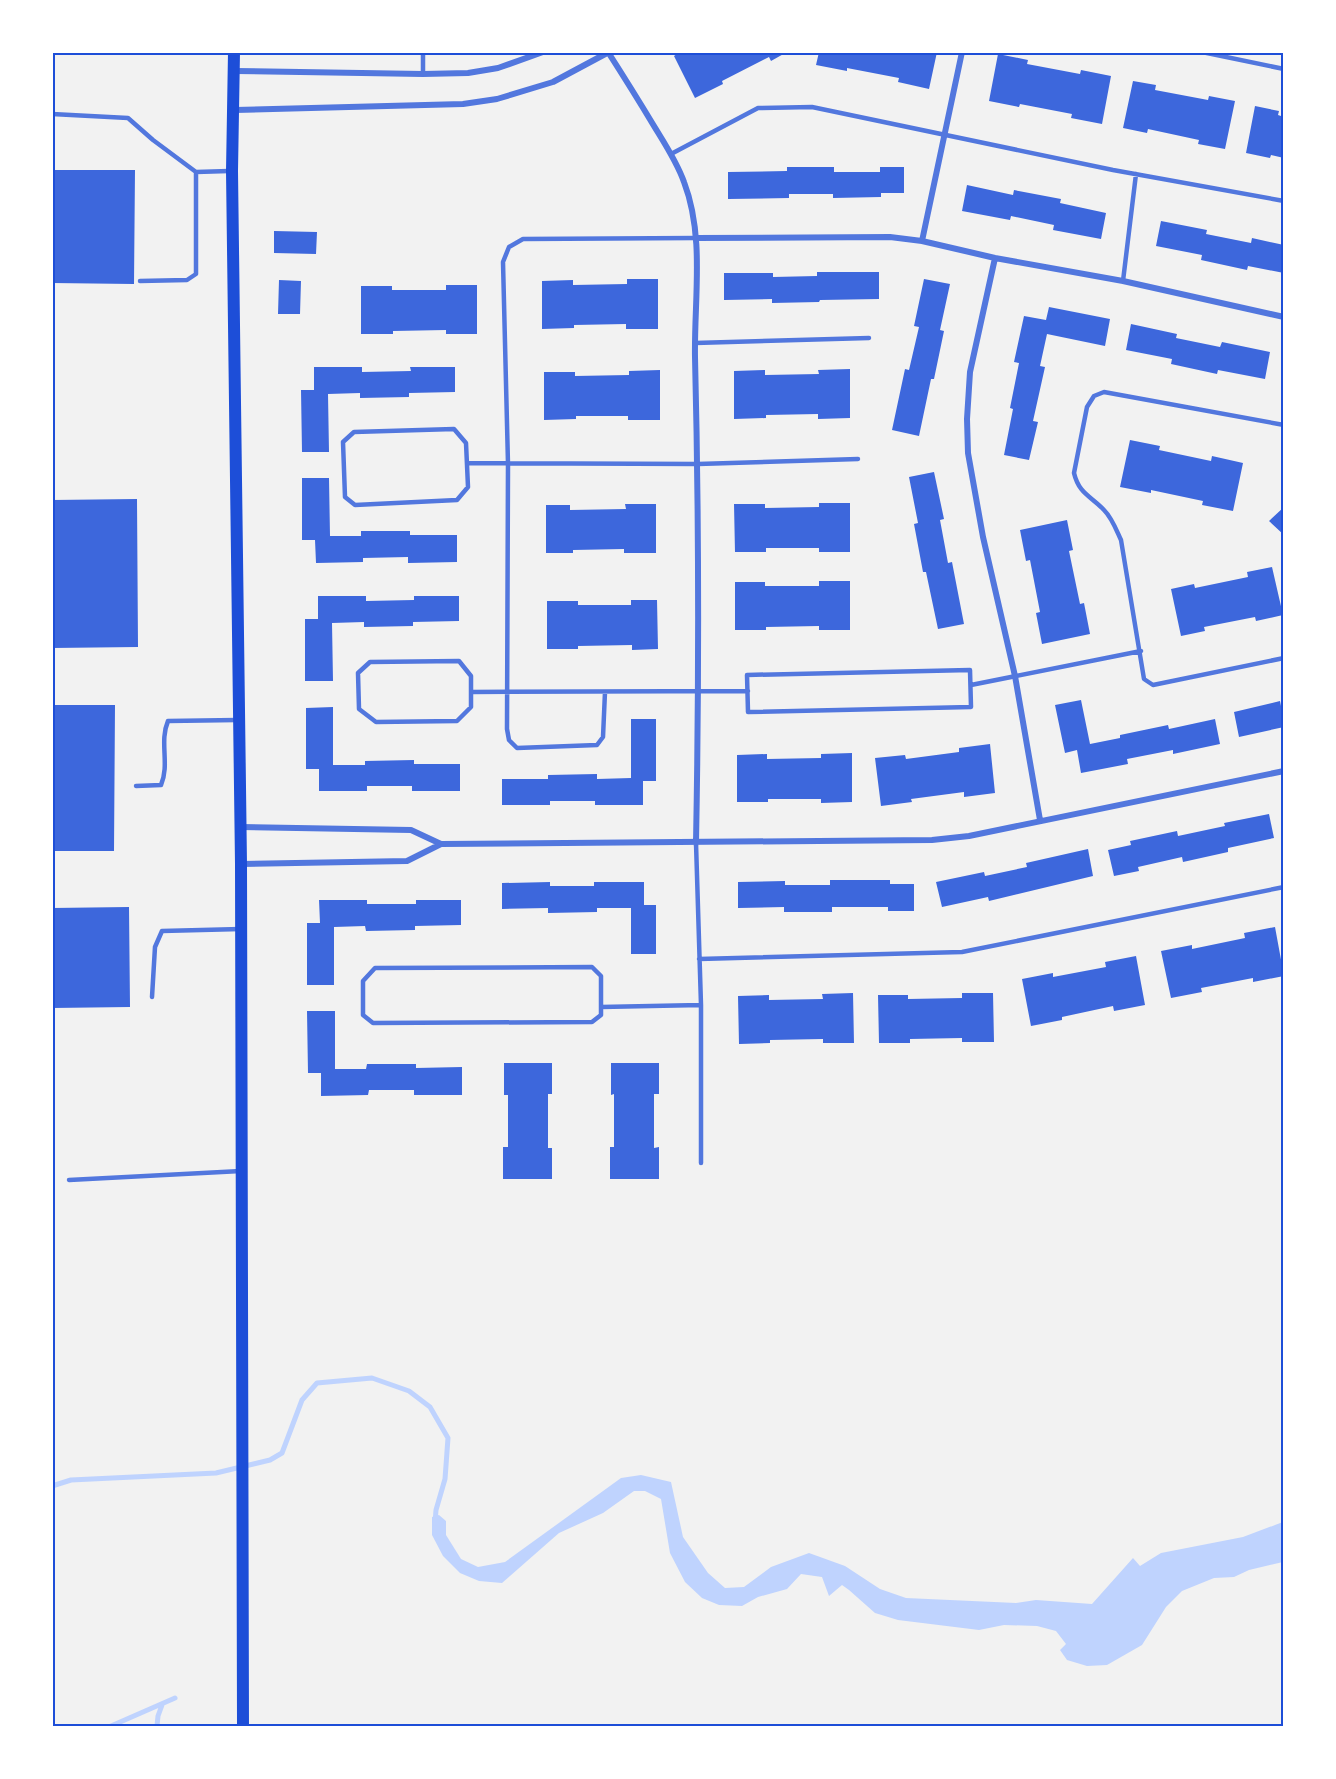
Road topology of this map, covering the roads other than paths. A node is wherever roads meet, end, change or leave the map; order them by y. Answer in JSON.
{"nodes":[{"id":1,"x":234,"y":52,"type":"edge"},
{"id":2,"x":423,"y":52,"type":"edge"},
{"id":3,"x":543,"y":52,"type":"edge"},
{"id":4,"x":962,"y":52,"type":"edge"},
{"id":5,"x":1202,"y":52,"type":"edge"},
{"id":6,"x":609,"y":53,"type":"edge"},
{"id":7,"x":1284,"y":69,"type":"edge"},
{"id":8,"x":235,"y":71,"type":"junction"},
{"id":9,"x":423,"y":75,"type":"junction"},
{"id":10,"x":235,"y":110,"type":"junction"},
{"id":11,"x":52,"y":114,"type":"edge"},
{"id":12,"x":944,"y":134,"type":"junction"},
{"id":13,"x":671,"y":154,"type":"junction"},
{"id":14,"x":232,"y":171,"type":"junction"},
{"id":15,"x":196,"y":172,"type":"junction"},
{"id":16,"x":1136,"y":174,"type":"junction"},
{"id":17,"x":1284,"y":201,"type":"edge"},
{"id":18,"x":696,"y":238,"type":"junction"},
{"id":19,"x":922,"y":241,"type":"junction"},
{"id":20,"x":995,"y":258,"type":"junction"},
{"id":21,"x":140,"y":281,"type":"dead end"},
{"id":22,"x":1123,"y":281,"type":"junction"},
{"id":23,"x":1284,"y":317,"type":"edge"},
{"id":24,"x":869,"y":338,"type":"dead end"},
{"id":25,"x":695,"y":343,"type":"junction"},
{"id":26,"x":1284,"y":425,"type":"edge"},
{"id":27,"x":858,"y":459,"type":"dead end"},
{"id":28,"x":467,"y":463,"type":"junction"},
{"id":29,"x":508,"y":464,"type":"junction"},
{"id":30,"x":698,"y":464,"type":"junction"},
{"id":31,"x":1141,"y":651,"type":"junction"},
{"id":32,"x":1284,"y":658,"type":"edge"},
{"id":33,"x":1015,"y":676,"type":"junction"},
{"id":34,"x":970,"y":685,"type":"junction"},
{"id":35,"x":698,"y":691,"type":"junction"},
{"id":36,"x":748,"y":691,"type":"junction"},
{"id":37,"x":471,"y":692,"type":"junction"},
{"id":38,"x":507,"y":692,"type":"junction"},
{"id":39,"x":606,"y":692,"type":"junction"},
{"id":40,"x":239,"y":720,"type":"junction"},
{"id":41,"x":1284,"y":771,"type":"edge"},
{"id":42,"x":136,"y":786,"type":"dead end"},
{"id":43,"x":1040,"y":820,"type":"junction"},
{"id":44,"x":240,"y":827,"type":"junction"},
{"id":45,"x":696,"y":843,"type":"junction"},
{"id":46,"x":441,"y":844,"type":"junction"},
{"id":47,"x":241,"y":864,"type":"junction"},
{"id":48,"x":1284,"y":887,"type":"edge"},
{"id":49,"x":241,"y":928,"type":"junction"},
{"id":50,"x":699,"y":959,"type":"junction"},
{"id":51,"x":152,"y":997,"type":"dead end"},
{"id":52,"x":701,"y":1005,"type":"junction"},
{"id":53,"x":601,"y":1007,"type":"junction"},
{"id":54,"x":701,"y":1163,"type":"dead end"},
{"id":55,"x":241,"y":1171,"type":"junction"},
{"id":56,"x":69,"y":1180,"type":"dead end"},
{"id":57,"x":243,"y":1726,"type":"edge"}],
"edges":[{"from":1,"to":8,"type":"main road"},
{"from":2,"to":9,"type":"lane"},
{"from":3,"to":9,"type":"street"},
{"from":4,"to":12,"type":"street"},
{"from":5,"to":7,"type":"lane"},
{"from":6,"to":10,"type":"street"},
{"from":6,"to":13,"type":"street"},
{"from":8,"to":9,"type":"street"},
{"from":8,"to":10,"type":"main road"},
{"from":10,"to":14,"type":"main road"},
{"from":11,"to":15,"type":"lane"},
{"from":12,"to":13,"type":"lane"},
{"from":12,"to":16,"type":"lane"},
{"from":12,"to":19,"type":"street"},
{"from":13,"to":18,"type":"street"},
{"from":14,"to":15,"type":"lane"},
{"from":14,"to":40,"type":"main road"},
{"from":15,"to":21,"type":"lane"},
{"from":16,"to":17,"type":"lane"},
{"from":16,"to":22,"type":"lane"},
{"from":18,"to":19,"type":"street"},
{"from":18,"to":25,"type":"street"},
{"from":18,"to":29,"type":"lane"},
{"from":19,"to":20,"type":"street"},
{"from":20,"to":22,"type":"street"},
{"from":20,"to":33,"type":"street"},
{"from":22,"to":23,"type":"street"},
{"from":24,"to":25,"type":"lane"},
{"from":25,"to":30,"type":"street"},
{"from":26,"to":31,"type":"lane"},
{"from":27,"to":30,"type":"lane"},
{"from":28,"to":28,"type":"lane"},
{"from":28,"to":29,"type":"lane"},
{"from":29,"to":30,"type":"lane"},
{"from":29,"to":38,"type":"lane"},
{"from":30,"to":35,"type":"street"},
{"from":31,"to":32,"type":"lane"},
{"from":31,"to":33,"type":"lane"},
{"from":33,"to":34,"type":"lane"},
{"from":33,"to":43,"type":"street"},
{"from":34,"to":36,"type":"lane"},
{"from":34,"to":36,"type":"lane"},
{"from":35,"to":36,"type":"lane"},
{"from":35,"to":39,"type":"lane"},
{"from":35,"to":45,"type":"street"},
{"from":37,"to":37,"type":"lane"},
{"from":37,"to":38,"type":"lane"},
{"from":38,"to":39,"type":"lane"},
{"from":38,"to":39,"type":"lane"},
{"from":40,"to":42,"type":"lane"},
{"from":40,"to":44,"type":"main road"},
{"from":41,"to":43,"type":"street"},
{"from":43,"to":45,"type":"street"},
{"from":44,"to":46,"type":"street"},
{"from":44,"to":47,"type":"main road"},
{"from":45,"to":46,"type":"street"},
{"from":45,"to":50,"type":"lane"},
{"from":46,"to":47,"type":"street"},
{"from":47,"to":49,"type":"main road"},
{"from":48,"to":50,"type":"lane"},
{"from":49,"to":51,"type":"lane"},
{"from":49,"to":55,"type":"main road"},
{"from":50,"to":52,"type":"lane"},
{"from":52,"to":53,"type":"lane"},
{"from":52,"to":54,"type":"lane"},
{"from":53,"to":53,"type":"lane"},
{"from":55,"to":56,"type":"lane"},
{"from":55,"to":57,"type":"main road"}]}
